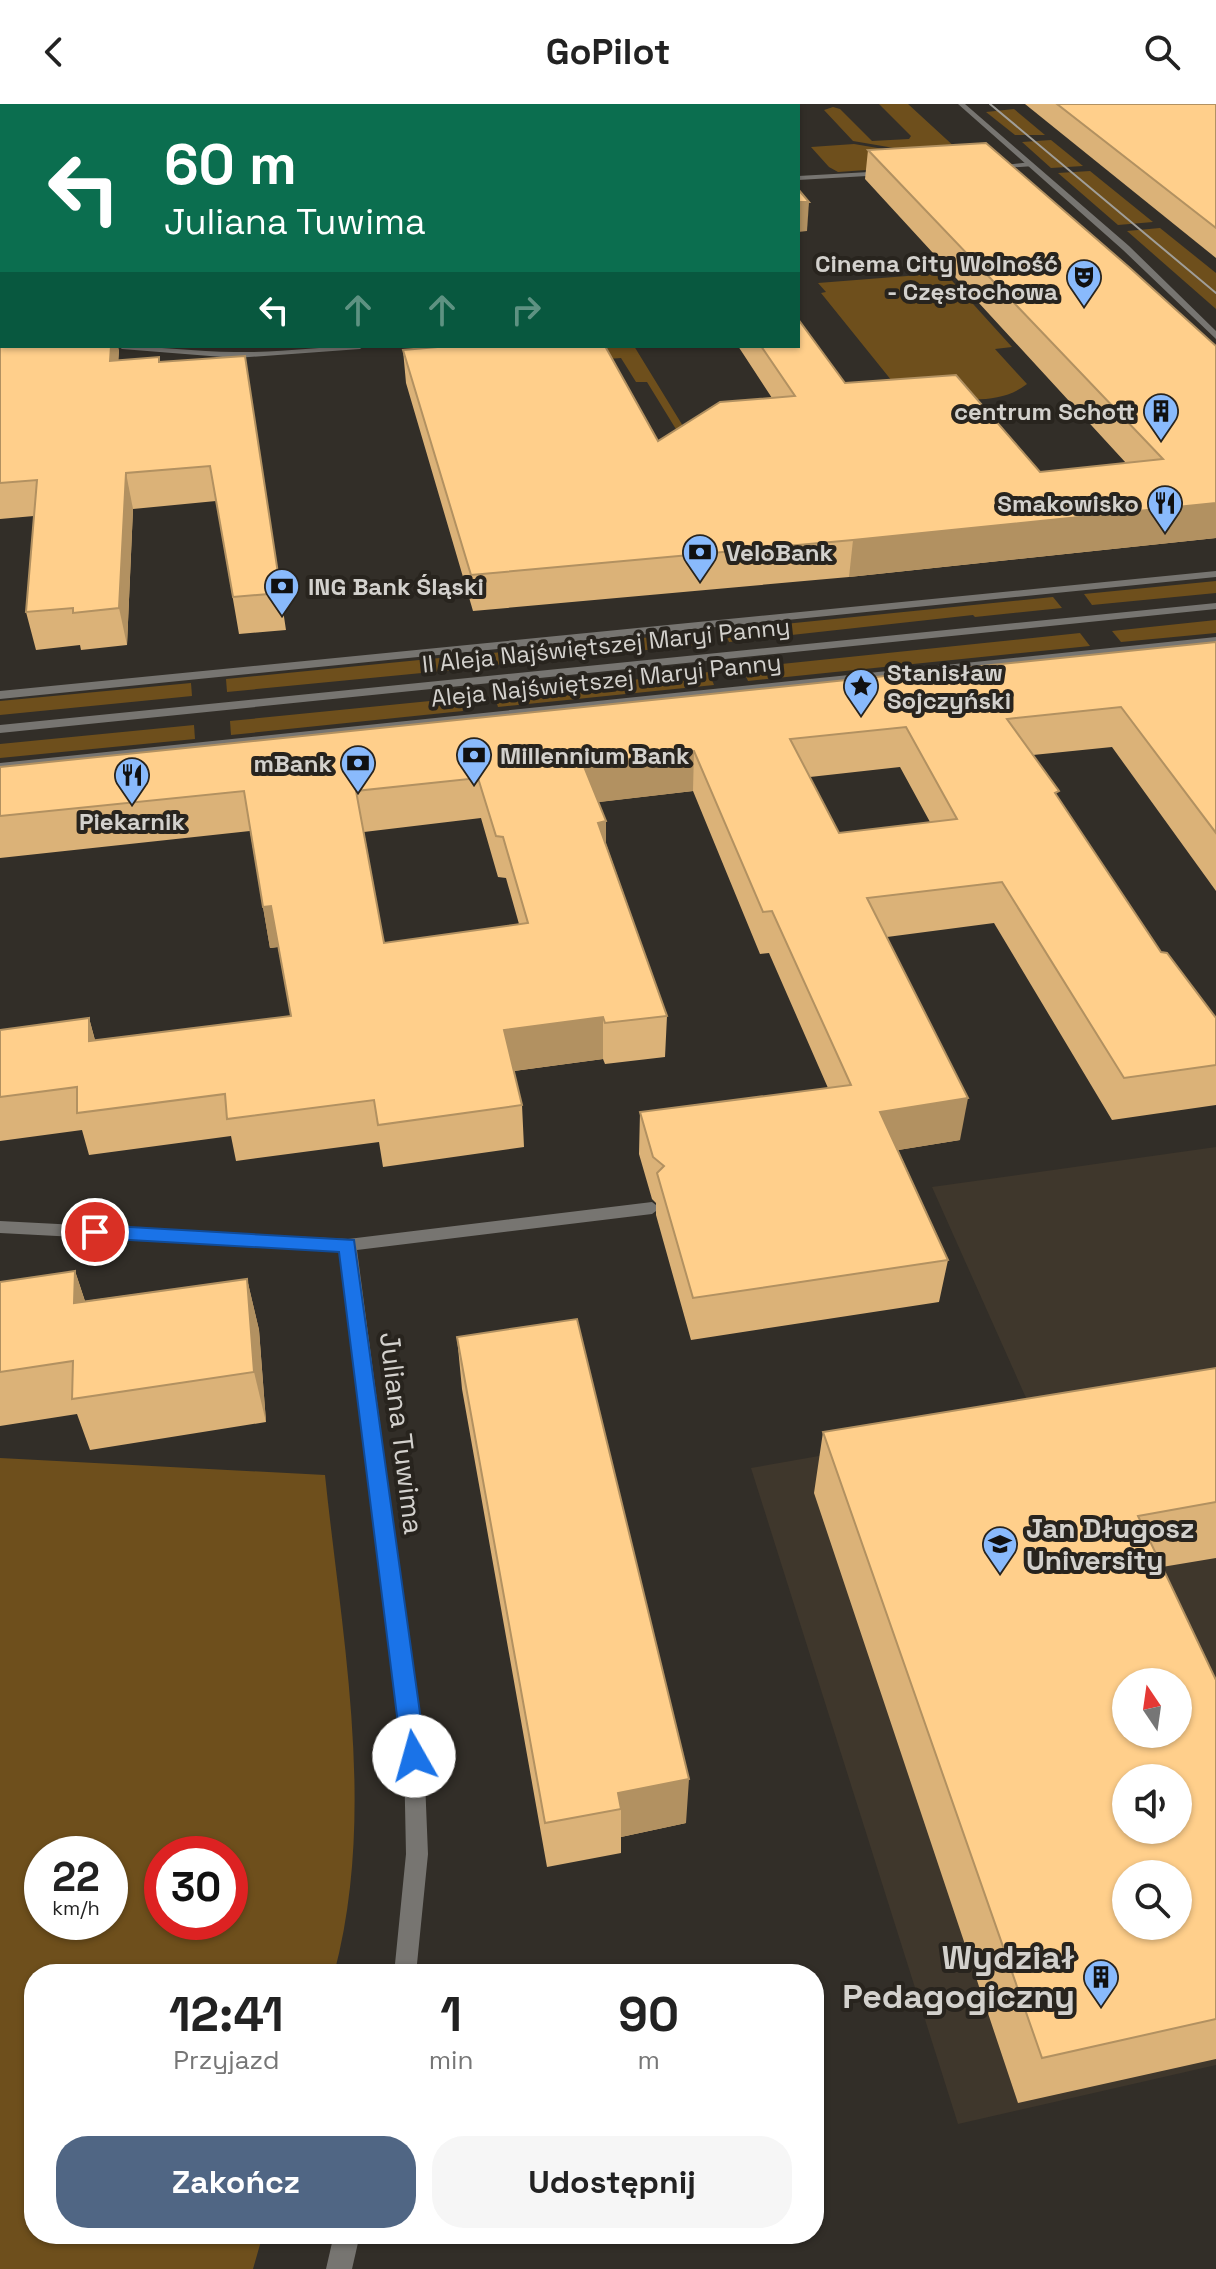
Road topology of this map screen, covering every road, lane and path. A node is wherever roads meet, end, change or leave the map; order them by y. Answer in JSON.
{"nodes":[{"id":1,"x":961,"y":104,"type":"edge"},
{"id":2,"x":1031,"y":164,"type":"junction"},
{"id":3,"x":977,"y":168,"type":"edge"},
{"id":4,"x":891,"y":173,"type":"edge"},
{"id":5,"x":800,"y":178,"type":"edge"},
{"id":6,"x":1216,"y":336,"type":"edge"},
{"id":7,"x":147,"y":348,"type":"edge"},
{"id":8,"x":332,"y":348,"type":"edge"},
{"id":9,"x":1216,"y":574,"type":"edge"},
{"id":10,"x":1216,"y":606,"type":"edge"},
{"id":11,"x":1216,"y":640,"type":"edge"},
{"id":12,"x":0,"y":695,"type":"edge"},
{"id":13,"x":0,"y":729,"type":"edge"},
{"id":14,"x":0,"y":767,"type":"edge"},
{"id":15,"x":652,"y":1208,"type":"dead end"},
{"id":16,"x":0,"y":1227,"type":"edge"},
{"id":17,"x":348,"y":1245,"type":"junction"},
{"id":18,"x":406,"y":1964,"type":"edge"},
{"id":19,"x":345,"y":2244,"type":"edge"},
{"id":20,"x":339,"y":2269,"type":"edge"}],
"edges":[{"from":1,"to":2,"type":"street"},
{"from":2,"to":3,"type":"street"},
{"from":2,"to":6,"type":"street"},
{"from":4,"to":5,"type":"street"},
{"from":7,"to":8,"type":"street"},
{"from":9,"to":12,"type":"street","name":"Aleja Najświętszej Maryi Panny"},
{"from":10,"to":13,"type":"street","name":"II Aleja Najświętszej Maryi Panny"},
{"from":11,"to":14,"type":"street","name":"Aleja Najświętszej Maryi Panny"},
{"from":15,"to":17,"type":"street"},
{"from":16,"to":17,"type":"street"},
{"from":17,"to":18,"type":"street","name":"Juliana Tuwima"},
{"from":19,"to":20,"type":"street"}]}
